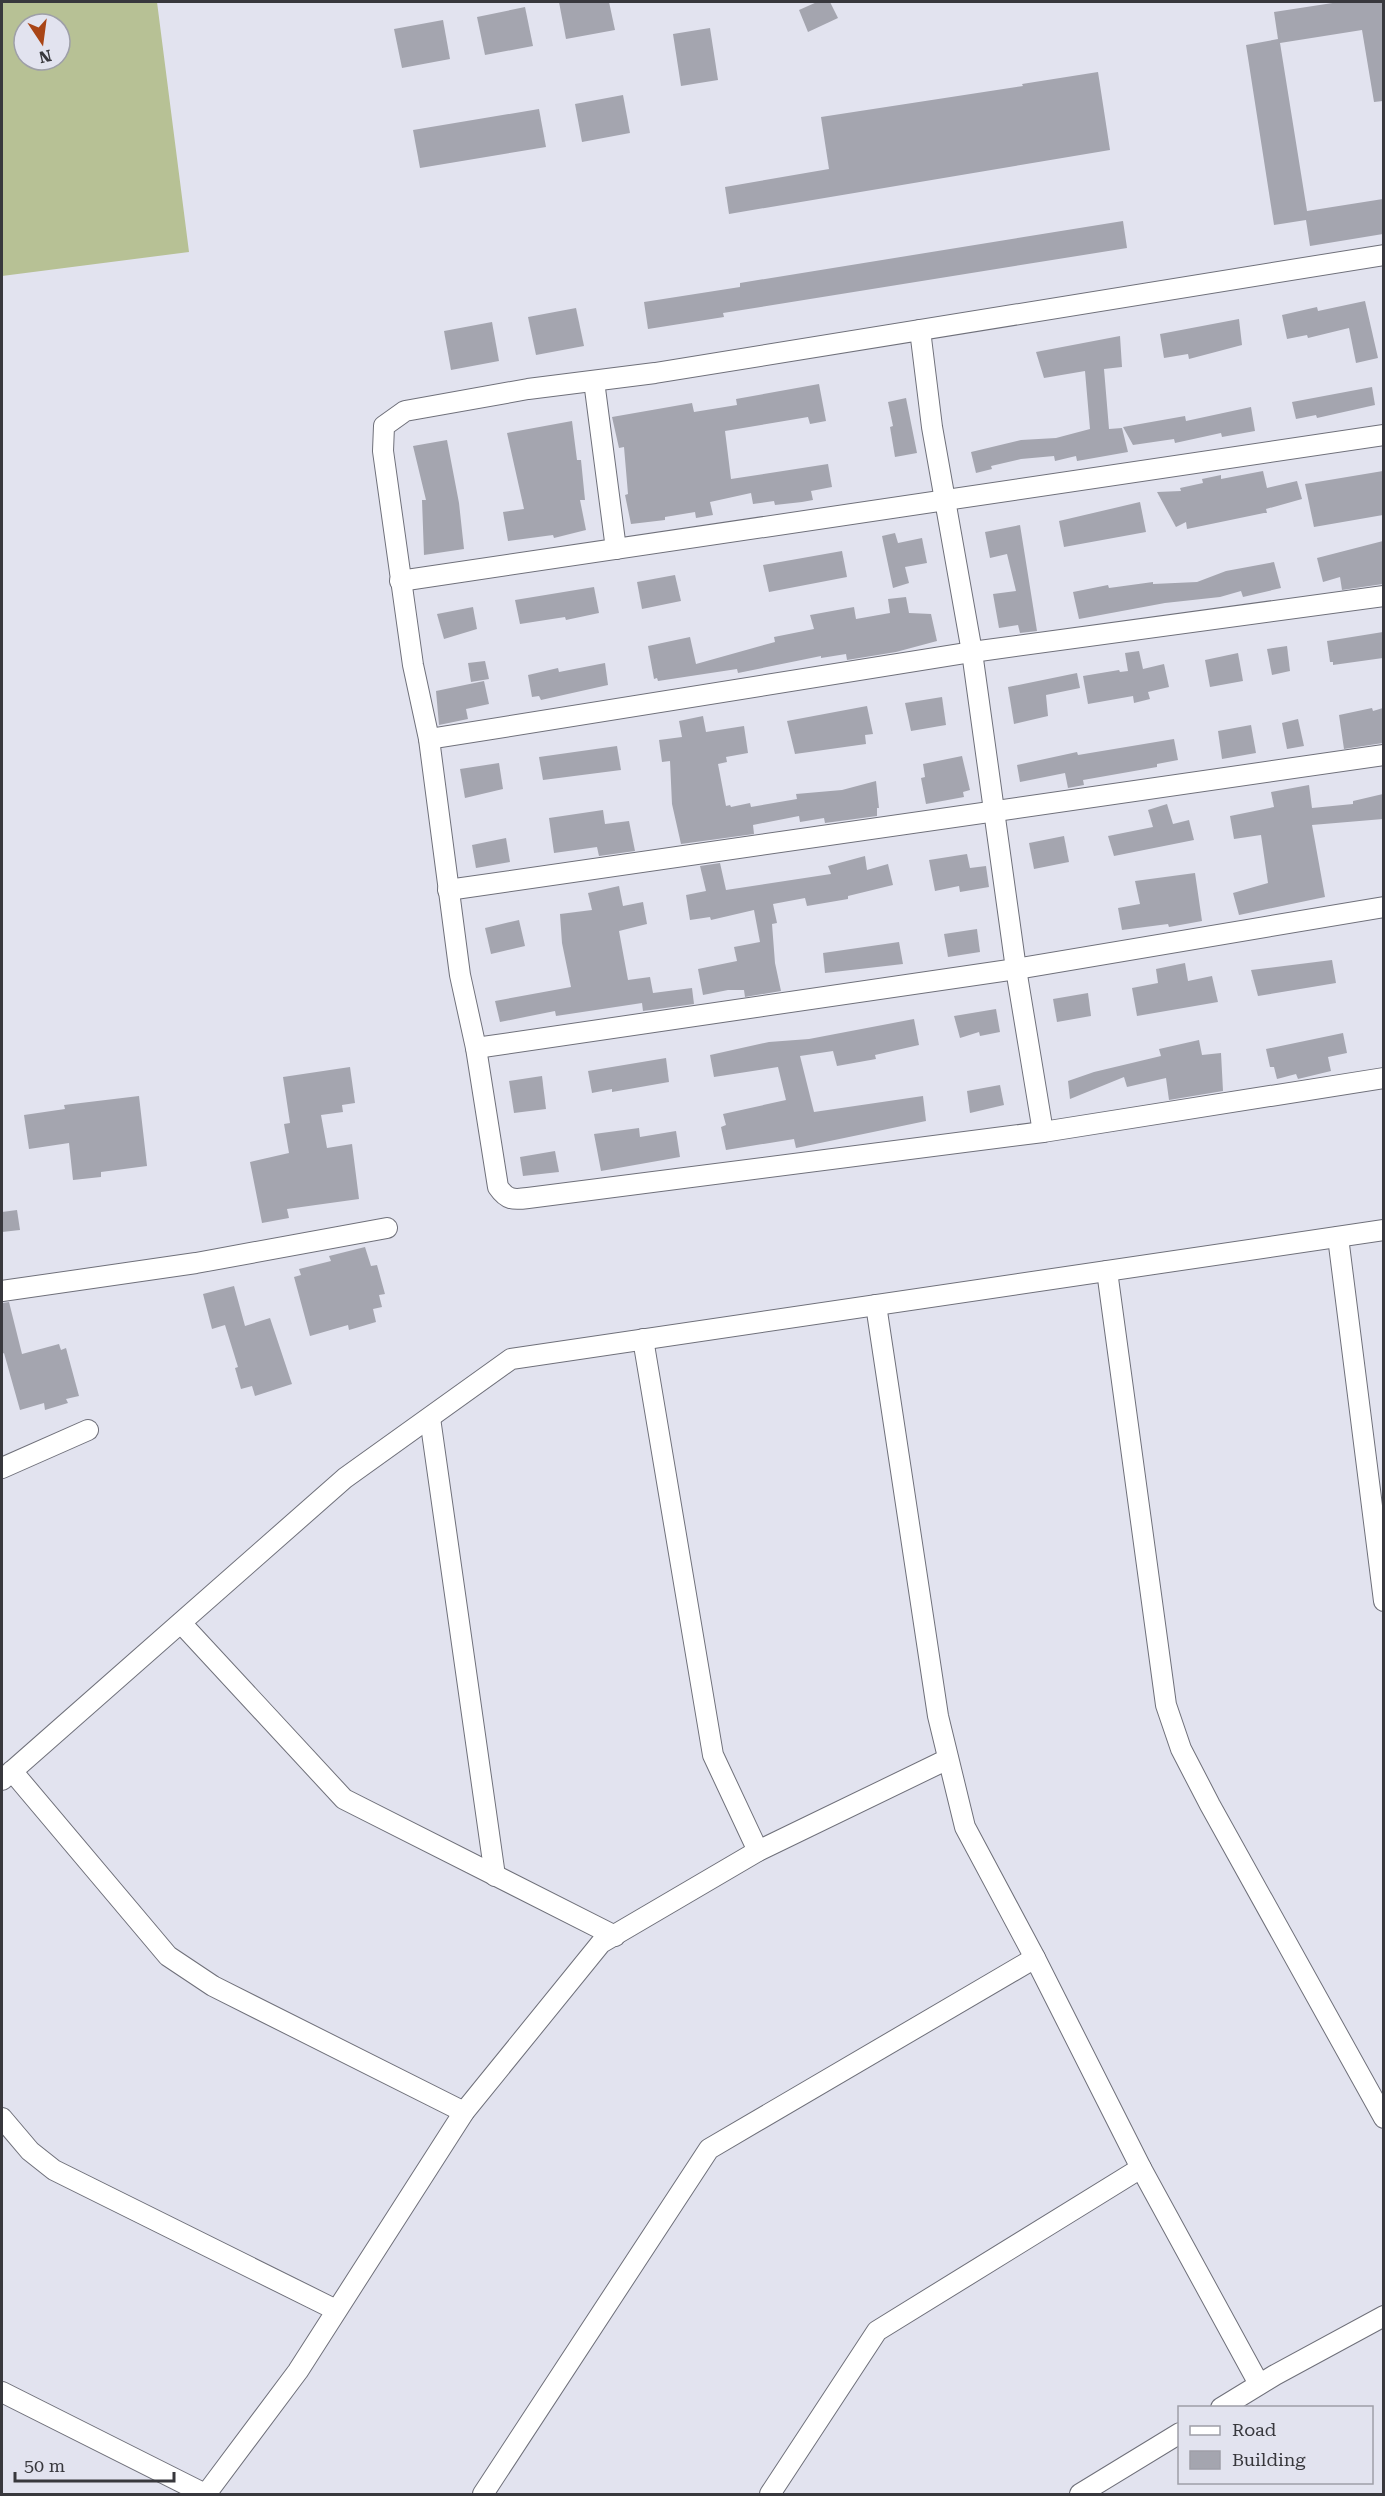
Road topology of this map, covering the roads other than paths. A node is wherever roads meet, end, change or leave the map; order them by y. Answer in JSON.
{"nodes":[{"id":1,"x":1383,"y":255,"type":"edge"},
{"id":2,"x":920,"y":330,"type":"junction"},
{"id":3,"x":594,"y":381,"type":"junction"},
{"id":4,"x":1383,"y":435,"type":"edge"},
{"id":5,"x":944,"y":498,"type":"junction"},
{"id":6,"x":616,"y":549,"type":"junction"},
{"id":7,"x":400,"y":581,"type":"junction"},
{"id":8,"x":1383,"y":596,"type":"edge"},
{"id":9,"x":972,"y":652,"type":"junction"},
{"id":10,"x":429,"y":739,"type":"junction"},
{"id":11,"x":1383,"y":755,"type":"edge"},
{"id":12,"x":995,"y":810,"type":"junction"},
{"id":13,"x":448,"y":890,"type":"junction"},
{"id":14,"x":1383,"y":908,"type":"edge"},
{"id":15,"x":1016,"y":969,"type":"junction"},
{"id":16,"x":476,"y":1048,"type":"junction"},
{"id":17,"x":1383,"y":1078,"type":"edge"},
{"id":18,"x":1042,"y":1132,"type":"junction"},
{"id":19,"x":387,"y":1228,"type":"dead end"},
{"id":20,"x":1383,"y":1230,"type":"edge"},
{"id":21,"x":1338,"y":1237,"type":"junction"},
{"id":22,"x":1107,"y":1271,"type":"junction"},
{"id":23,"x":2,"y":1291,"type":"edge"},
{"id":24,"x":876,"y":1305,"type":"junction"},
{"id":25,"x":643,"y":1339,"type":"junction"},
{"id":26,"x":430,"y":1418,"type":"junction"},
{"id":27,"x":88,"y":1430,"type":"dead end"},
{"id":28,"x":2,"y":1468,"type":"edge"},
{"id":29,"x":1383,"y":1601,"type":"edge"},
{"id":30,"x":180,"y":1623,"type":"junction"},
{"id":31,"x":948,"y":1760,"type":"junction"},
{"id":32,"x":7,"y":1776,"type":"edge"},
{"id":33,"x":758,"y":1851,"type":"junction"},
{"id":34,"x":495,"y":1876,"type":"junction"},
{"id":35,"x":615,"y":1936,"type":"junction"},
{"id":36,"x":1035,"y":1958,"type":"junction"},
{"id":37,"x":464,"y":2112,"type":"junction"},
{"id":38,"x":2,"y":2118,"type":"edge"},
{"id":39,"x":1383,"y":2118,"type":"edge"},
{"id":40,"x":1142,"y":2168,"type":"junction"},
{"id":41,"x":336,"y":2310,"type":"junction"},
{"id":42,"x":1383,"y":2316,"type":"edge"},
{"id":43,"x":1259,"y":2384,"type":"junction"},
{"id":44,"x":2,"y":2392,"type":"edge"},
{"id":45,"x":1224,"y":2406,"type":"edge"},
{"id":46,"x":1178,"y":2434,"type":"edge"},
{"id":47,"x":205,"y":2494,"type":"edge"},
{"id":48,"x":483,"y":2494,"type":"edge"},
{"id":49,"x":770,"y":2494,"type":"edge"},
{"id":50,"x":1080,"y":2494,"type":"edge"}],
"edges":[{"from":1,"to":2,"type":"street"},
{"from":2,"to":3,"type":"street"},
{"from":2,"to":5,"type":"street"},
{"from":3,"to":6,"type":"street"},
{"from":3,"to":7,"type":"street"},
{"from":4,"to":5,"type":"street"},
{"from":5,"to":6,"type":"street"},
{"from":5,"to":9,"type":"street"},
{"from":6,"to":7,"type":"street"},
{"from":7,"to":10,"type":"street"},
{"from":8,"to":9,"type":"street"},
{"from":9,"to":10,"type":"street"},
{"from":9,"to":12,"type":"street"},
{"from":10,"to":13,"type":"street"},
{"from":11,"to":12,"type":"street"},
{"from":12,"to":13,"type":"street"},
{"from":12,"to":15,"type":"street"},
{"from":13,"to":16,"type":"street"},
{"from":14,"to":15,"type":"street"},
{"from":15,"to":16,"type":"street"},
{"from":15,"to":18,"type":"street"},
{"from":16,"to":18,"type":"street"},
{"from":17,"to":18,"type":"street"},
{"from":19,"to":23,"type":"street"},
{"from":20,"to":21,"type":"street"},
{"from":21,"to":22,"type":"street"},
{"from":21,"to":29,"type":"street"},
{"from":22,"to":24,"type":"street"},
{"from":22,"to":39,"type":"street"},
{"from":24,"to":25,"type":"street"},
{"from":24,"to":31,"type":"street"},
{"from":25,"to":26,"type":"street"},
{"from":25,"to":33,"type":"street"},
{"from":26,"to":30,"type":"street"},
{"from":26,"to":34,"type":"street"},
{"from":27,"to":28,"type":"street"},
{"from":30,"to":32,"type":"street"},
{"from":30,"to":34,"type":"street"},
{"from":31,"to":33,"type":"street"},
{"from":31,"to":36,"type":"street"},
{"from":32,"to":37,"type":"street"},
{"from":33,"to":35,"type":"street"},
{"from":34,"to":35,"type":"street"},
{"from":35,"to":37,"type":"street"},
{"from":36,"to":40,"type":"street"},
{"from":36,"to":48,"type":"street"},
{"from":37,"to":41,"type":"street"},
{"from":38,"to":41,"type":"street"},
{"from":40,"to":43,"type":"street"},
{"from":40,"to":49,"type":"street"},
{"from":41,"to":47,"type":"street"},
{"from":42,"to":43,"type":"street"},
{"from":43,"to":45,"type":"street"},
{"from":44,"to":47,"type":"street"},
{"from":46,"to":50,"type":"street"}]}
